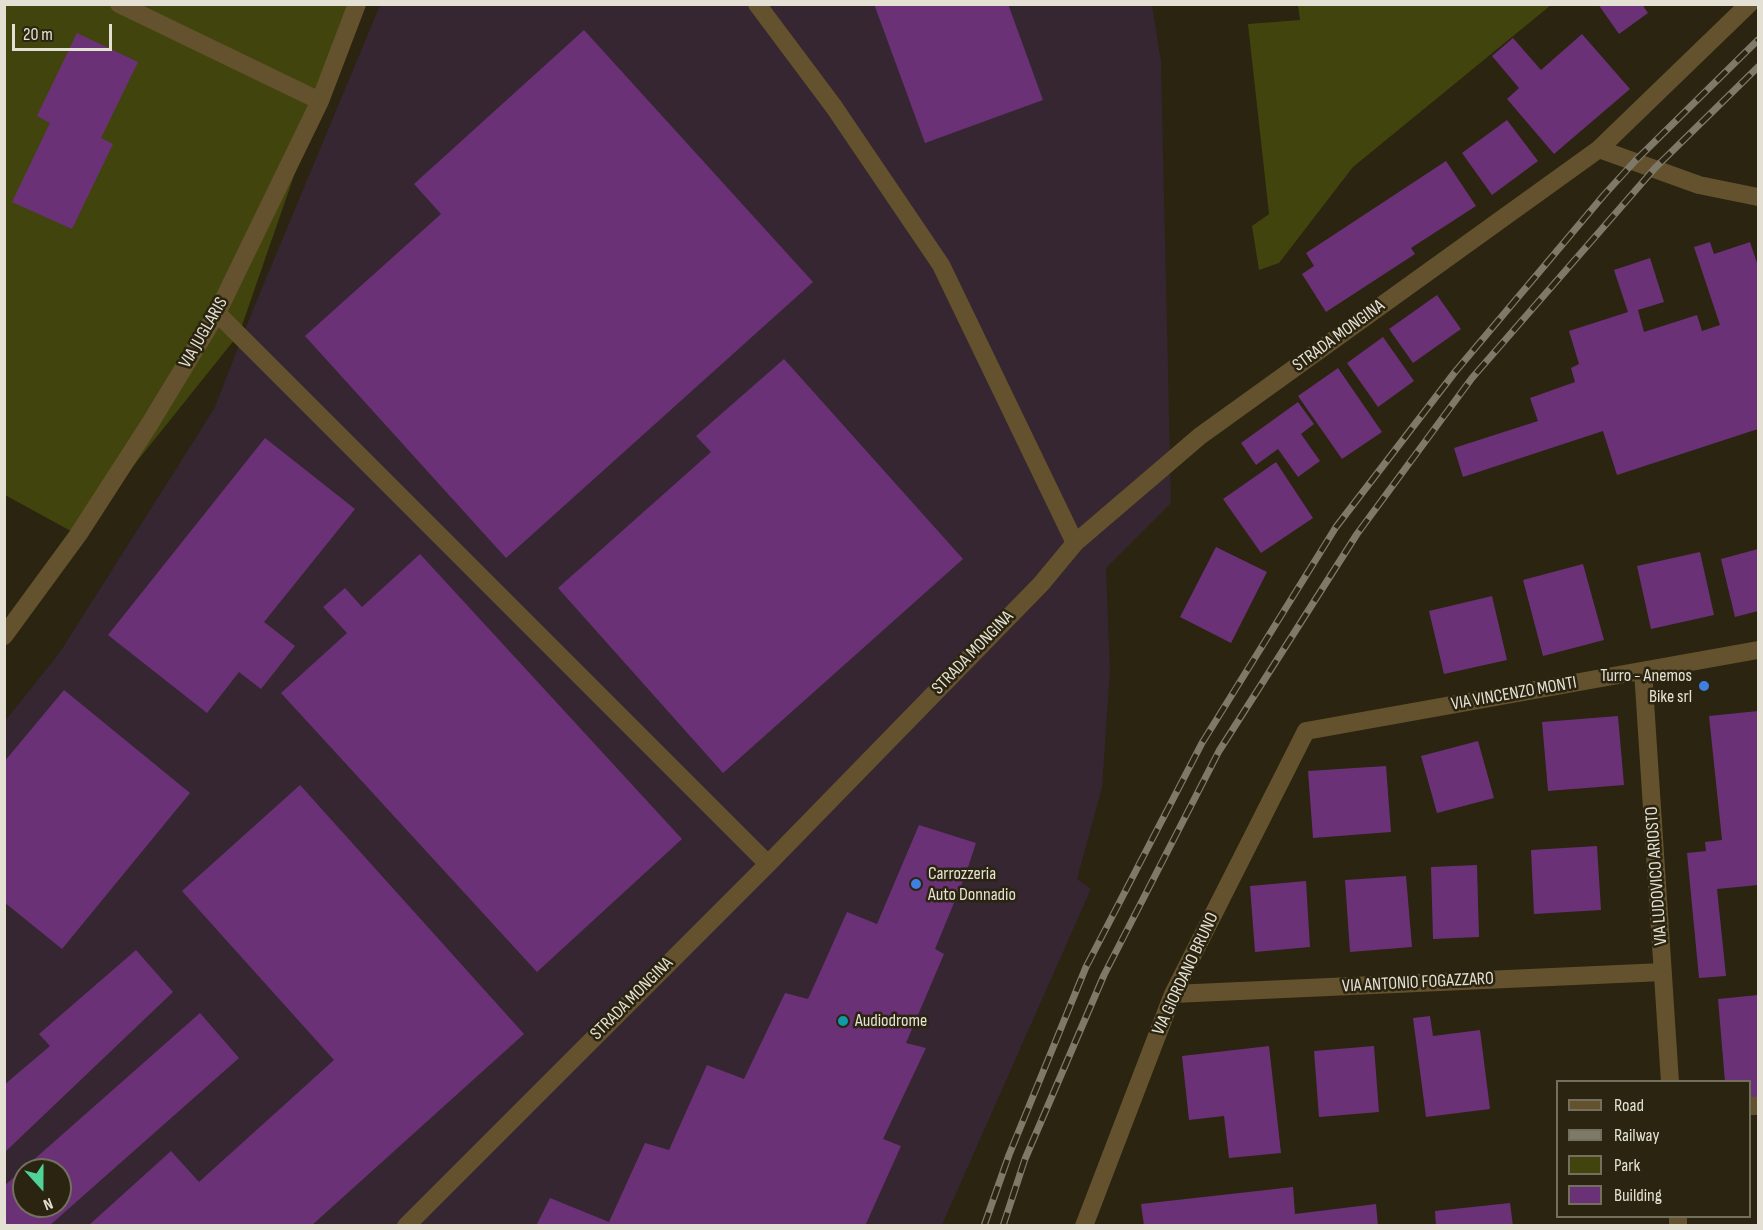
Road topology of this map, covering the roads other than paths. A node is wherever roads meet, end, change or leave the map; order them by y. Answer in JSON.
{"nodes":[{"id":1,"x":119,"y":4,"type":"edge"},
{"id":2,"x":357,"y":4,"type":"edge"},
{"id":3,"x":757,"y":4,"type":"edge"},
{"id":4,"x":1749,"y":4,"type":"edge"},
{"id":5,"x":320,"y":101,"type":"junction"},
{"id":6,"x":1599,"y":149,"type":"junction"},
{"id":7,"x":1758,"y":197,"type":"edge"},
{"id":8,"x":217,"y":313,"type":"junction"},
{"id":9,"x":1075,"y":543,"type":"junction"},
{"id":10,"x":4,"y":636,"type":"edge"},
{"id":11,"x":1758,"y":650,"type":"edge"},
{"id":12,"x":1643,"y":670,"type":"junction"},
{"id":13,"x":1306,"y":731,"type":"joint"},
{"id":14,"x":768,"y":864,"type":"junction"},
{"id":15,"x":1663,"y":972,"type":"junction"},
{"id":16,"x":1173,"y":994,"type":"junction"},
{"id":17,"x":1670,"y":1080,"type":"edge"},
{"id":18,"x":406,"y":1226,"type":"edge"},
{"id":19,"x":1084,"y":1226,"type":"edge"}],
"edges":[{"from":1,"to":5,"type":"street"},
{"from":2,"to":5,"type":"street","name":"VIA JUGLARIS"},
{"from":3,"to":9,"type":"street"},
{"from":4,"to":6,"type":"street","name":"STRADA MONGINA"},
{"from":5,"to":8,"type":"street","name":"VIA JUGLARIS"},
{"from":6,"to":7,"type":"street"},
{"from":6,"to":9,"type":"street","name":"STRADA MONGINA"},
{"from":8,"to":10,"type":"street","name":"VIA JUGLARIS"},
{"from":8,"to":14,"type":"street"},
{"from":9,"to":14,"type":"street","name":"STRADA MONGINA"},
{"from":11,"to":12,"type":"street","name":"VIA VINCENZO MONTI"},
{"from":12,"to":13,"type":"street","name":"VIA VINCENZO MONTI"},
{"from":12,"to":15,"type":"street","name":"VIA LUDOVICO ARIOSTO"},
{"from":13,"to":16,"type":"street","name":"VIA GIORDANO BRUNO"},
{"from":14,"to":18,"type":"street","name":"STRADA MONGINA"},
{"from":15,"to":16,"type":"street","name":"VIA ANTONIO FOGAZZARO"},
{"from":15,"to":17,"type":"street","name":"VIA LUDOVICO ARIOSTO"},
{"from":16,"to":19,"type":"street","name":"VIA GIORDANO BRUNO"}]}
